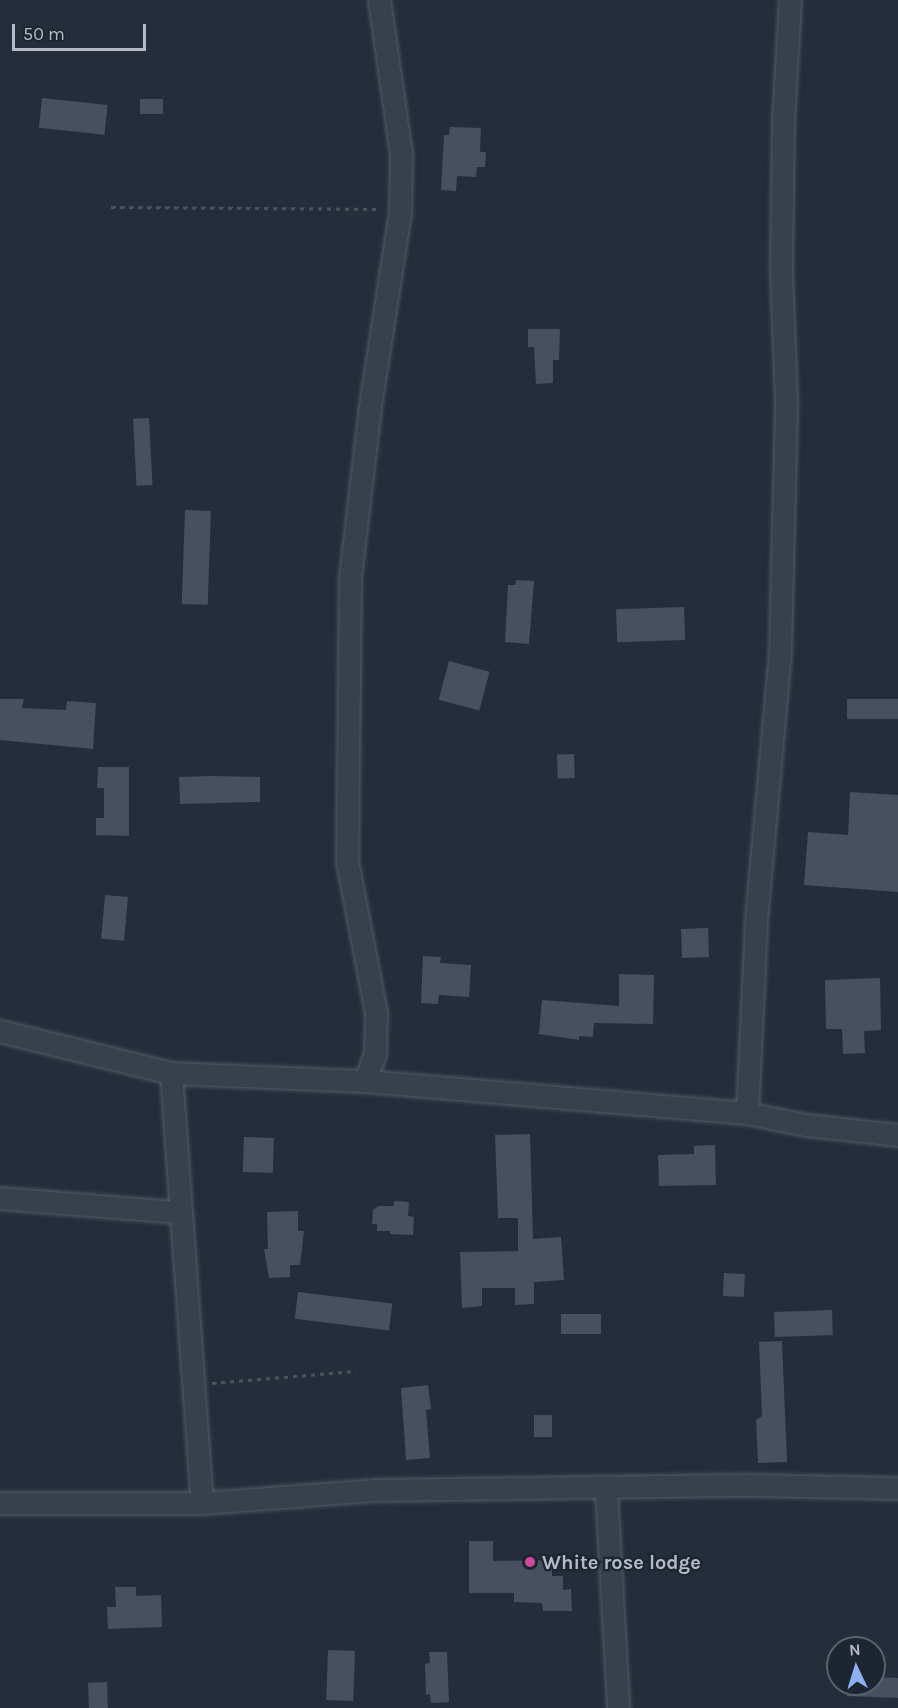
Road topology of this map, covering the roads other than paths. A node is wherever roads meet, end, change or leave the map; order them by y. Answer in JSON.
{"nodes":[{"id":1,"x":379,"y":0,"type":"edge"},
{"id":2,"x":790,"y":0,"type":"edge"},
{"id":3,"x":0,"y":1031,"type":"edge"},
{"id":4,"x":171,"y":1073,"type":"junction"},
{"id":5,"x":365,"y":1081,"type":"junction"},
{"id":6,"x":747,"y":1113,"type":"junction"},
{"id":7,"x":898,"y":1135,"type":"edge"},
{"id":8,"x":0,"y":1198,"type":"edge"},
{"id":9,"x":178,"y":1212,"type":"junction"},
{"id":10,"x":898,"y":1488,"type":"edge"},
{"id":11,"x":606,"y":1490,"type":"junction"},
{"id":12,"x":0,"y":1503,"type":"edge"},
{"id":13,"x":202,"y":1503,"type":"junction"},
{"id":14,"x":618,"y":1708,"type":"edge"}],
"edges":[{"from":1,"to":5,"type":"street"},
{"from":2,"to":6,"type":"street"},
{"from":3,"to":4,"type":"street"},
{"from":4,"to":5,"type":"street"},
{"from":4,"to":9,"type":"street"},
{"from":5,"to":6,"type":"street"},
{"from":6,"to":7,"type":"street"},
{"from":8,"to":9,"type":"street"},
{"from":9,"to":13,"type":"street"},
{"from":10,"to":11,"type":"street"},
{"from":11,"to":13,"type":"street"},
{"from":11,"to":14,"type":"street"},
{"from":12,"to":13,"type":"street"}]}
